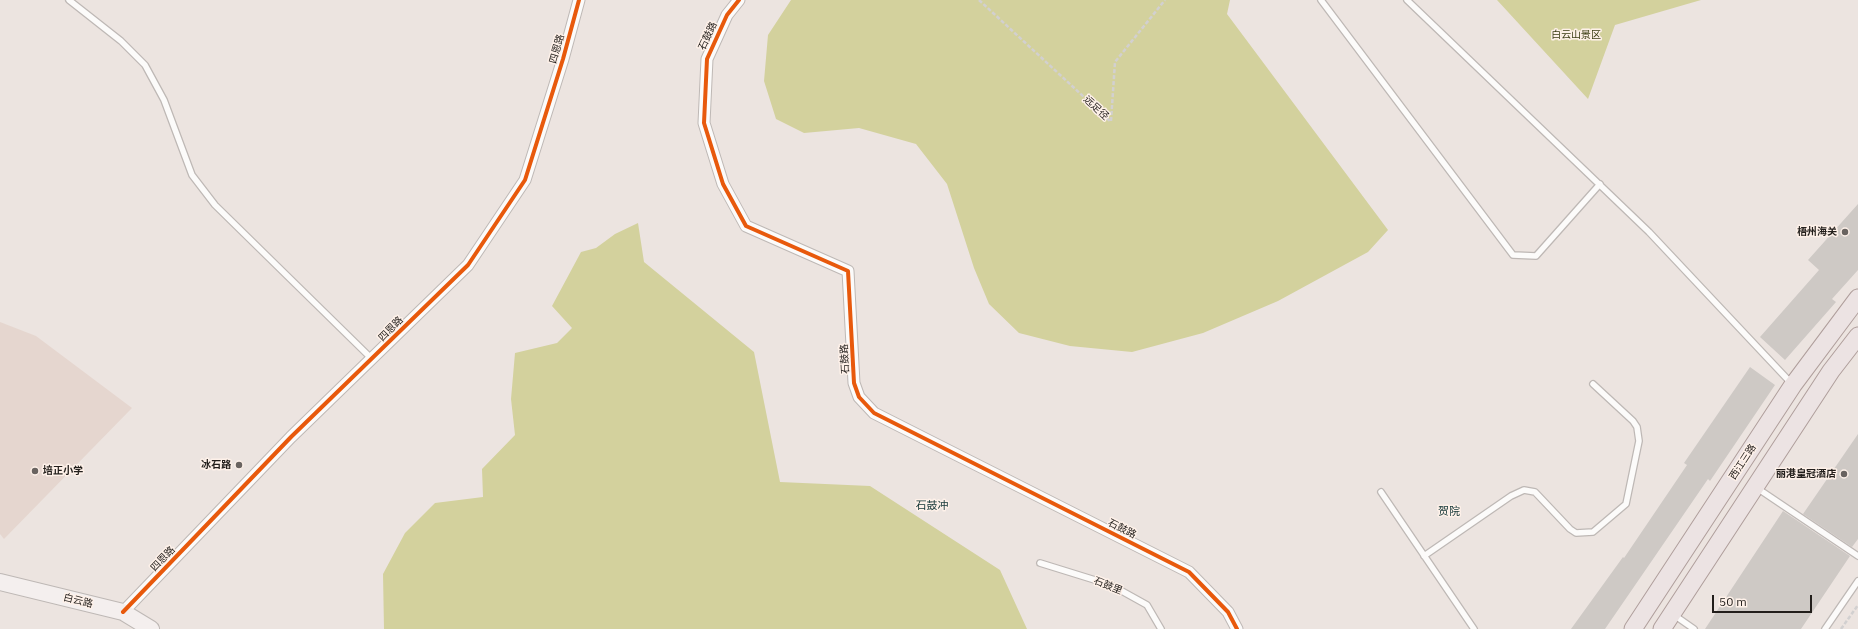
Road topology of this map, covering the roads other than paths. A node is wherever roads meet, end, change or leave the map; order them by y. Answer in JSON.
{"nodes":[{"id":1,"x":69,"y":0,"type":"edge"},
{"id":2,"x":578,"y":0,"type":"edge"},
{"id":3,"x":739,"y":0,"type":"edge"},
{"id":4,"x":1321,"y":0,"type":"edge"},
{"id":5,"x":1407,"y":0,"type":"edge"},
{"id":6,"x":1600,"y":184,"type":"junction"},
{"id":7,"x":1858,"y":298,"type":"edge"},
{"id":8,"x":1858,"y":336,"type":"edge"},
{"id":9,"x":372,"y":359,"type":"junction"},
{"id":10,"x":1593,"y":384,"type":"dead end"},
{"id":11,"x":1793,"y":385,"type":"junction"},
{"id":12,"x":1755,"y":487,"type":"junction"},
{"id":13,"x":1381,"y":492,"type":"dead end"},
{"id":14,"x":1424,"y":556,"type":"junction"},
{"id":15,"x":1858,"y":556,"type":"edge"},
{"id":16,"x":1040,"y":563,"type":"dead end"},
{"id":17,"x":0,"y":582,"type":"edge"},
{"id":18,"x":1858,"y":582,"type":"edge"},
{"id":19,"x":123,"y":612,"type":"junction"},
{"id":20,"x":1672,"y":614,"type":"junction"},
{"id":21,"x":151,"y":629,"type":"edge"},
{"id":22,"x":1161,"y":629,"type":"edge"},
{"id":23,"x":1237,"y":629,"type":"edge"},
{"id":24,"x":1474,"y":629,"type":"edge"},
{"id":25,"x":1633,"y":629,"type":"edge"},
{"id":26,"x":1662,"y":629,"type":"edge"},
{"id":27,"x":1694,"y":629,"type":"edge"},
{"id":28,"x":1825,"y":629,"type":"edge"}],
"edges":[{"from":1,"to":9,"type":"lane"},
{"from":2,"to":9,"type":"street","name":"四恩路"},
{"from":3,"to":23,"type":"street","name":"石鼓路"},
{"from":4,"to":6,"type":"lane"},
{"from":5,"to":6,"type":"lane"},
{"from":6,"to":11,"type":"lane"},
{"from":7,"to":11,"type":"main road","name":"西江三路"},
{"from":8,"to":12,"type":"main road"},
{"from":9,"to":19,"type":"street","name":"四恩路"},
{"from":10,"to":14,"type":"lane"},
{"from":11,"to":25,"type":"main road","name":"西江三路"},
{"from":12,"to":15,"type":"lane"},
{"from":12,"to":20,"type":"main road"},
{"from":13,"to":14,"type":"lane"},
{"from":14,"to":24,"type":"lane"},
{"from":16,"to":22,"type":"lane","name":"石鼓里"},
{"from":17,"to":19,"type":"street","name":"白云路"},
{"from":18,"to":28,"type":"lane"},
{"from":19,"to":21,"type":"street","name":"白云路"},
{"from":20,"to":26,"type":"main road"},
{"from":20,"to":27,"type":"lane"}]}
